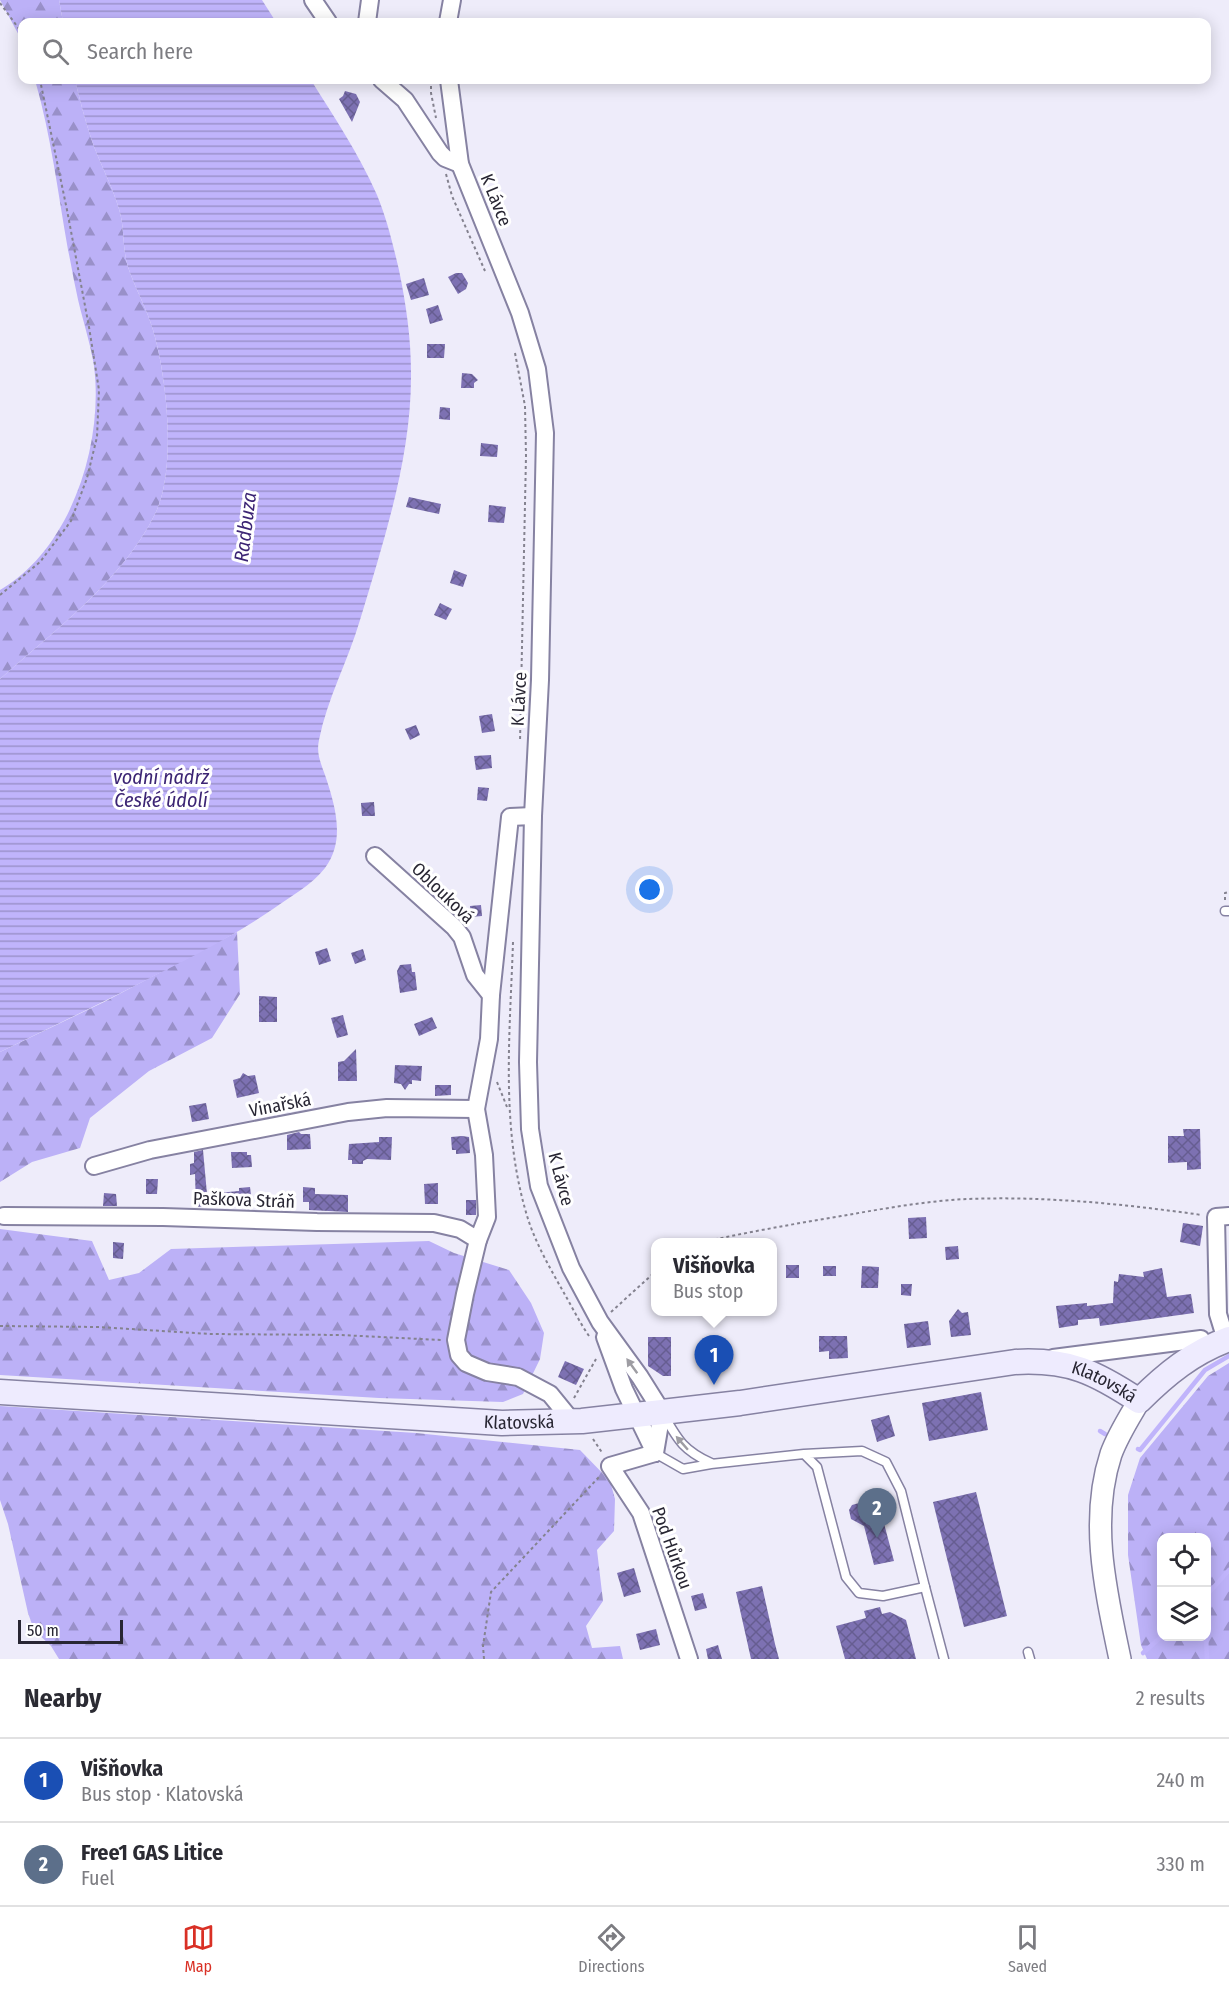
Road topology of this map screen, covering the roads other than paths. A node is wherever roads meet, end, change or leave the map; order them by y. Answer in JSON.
{"nodes":[{"id":1,"x":313,"y":0,"type":"edge"},
{"id":2,"x":370,"y":0,"type":"edge"},
{"id":3,"x":453,"y":0,"type":"edge"},
{"id":4,"x":325,"y":18,"type":"edge"},
{"id":5,"x":368,"y":18,"type":"edge"},
{"id":6,"x":449,"y":18,"type":"edge"},
{"id":7,"x":387,"y":84,"type":"edge"},
{"id":8,"x":450,"y":84,"type":"edge"},
{"id":9,"x":460,"y":164,"type":"junction"},
{"id":10,"x":532,"y":816,"type":"junction"},
{"id":11,"x":375,"y":856,"type":"dead end"},
{"id":12,"x":491,"y":995,"type":"junction"},
{"id":13,"x":476,"y":1109,"type":"junction"},
{"id":14,"x":94,"y":1166,"type":"dead end"},
{"id":15,"x":4,"y":1216,"type":"dead end"},
{"id":16,"x":1222,"y":1216,"type":"edge"},
{"id":17,"x":478,"y":1240,"type":"junction"},
{"id":18,"x":600,"y":1322,"type":"junction"},
{"id":19,"x":1201,"y":1339,"type":"dead end"},
{"id":20,"x":1227,"y":1339,"type":"edge"},
{"id":21,"x":1035,"y":1361,"type":"junction"},
{"id":22,"x":0,"y":1392,"type":"edge"},
{"id":23,"x":1139,"y":1401,"type":"junction"},
{"id":24,"x":662,"y":1412,"type":"junction"},
{"id":25,"x":638,"y":1414,"type":"junction"},
{"id":26,"x":573,"y":1418,"type":"junction"},
{"id":27,"x":655,"y":1453,"type":"junction"},
{"id":28,"x":804,"y":1454,"type":"junction"},
{"id":29,"x":711,"y":1464,"type":"junction"},
{"id":30,"x":925,"y":1587,"type":"junction"},
{"id":31,"x":689,"y":1659,"type":"edge"},
{"id":32,"x":944,"y":1659,"type":"edge"},
{"id":33,"x":1120,"y":1659,"type":"edge"}],
"edges":[{"from":1,"to":4,"type":"street"},
{"from":2,"to":5,"type":"street"},
{"from":3,"to":6,"type":"street"},
{"from":7,"to":9,"type":"street"},
{"from":8,"to":9,"type":"street","name":"K Lávce"},
{"from":9,"to":10,"type":"street","name":"K Lávce"},
{"from":10,"to":12,"type":"street"},
{"from":10,"to":18,"type":"street","name":"K Lávce"},
{"from":11,"to":12,"type":"street","name":"Oblouková"},
{"from":12,"to":13,"type":"street"},
{"from":13,"to":14,"type":"street","name":"Vinařská"},
{"from":13,"to":17,"type":"street"},
{"from":15,"to":17,"type":"street","name":"Paškova Stráň"},
{"from":16,"to":20,"type":"street","name":"Klatovská"},
{"from":17,"to":26,"type":"street"},
{"from":24,"to":18,"type":"street","name":"K Lávce","one_way":true},
{"from":18,"to":25,"type":"street","name":"K Lávce"},
{"from":19,"to":21,"type":"street","name":"Klatovská"},
{"from":20,"to":23,"type":"main road","name":"Klatovská"},
{"from":21,"to":23,"type":"main road","name":"Klatovská"},
{"from":21,"to":24,"type":"main road","name":"Klatovská"},
{"from":22,"to":26,"type":"main road","name":"Klatovská"},
{"from":23,"to":33,"type":"street"},
{"from":24,"to":25,"type":"main road","name":"Klatovská"},
{"from":24,"to":27,"type":"street"},
{"from":29,"to":24,"type":"lane","one_way":true},
{"from":25,"to":26,"type":"main road","name":"Klatovská"},
{"from":25,"to":27,"type":"street"},
{"from":27,"to":29,"type":"lane"},
{"from":27,"to":31,"type":"street","name":"Pod Hůrkou"},
{"from":28,"to":29,"type":"lane"},
{"from":28,"to":30,"type":"lane"},
{"from":28,"to":30,"type":"lane"},
{"from":30,"to":32,"type":"lane"}]}
